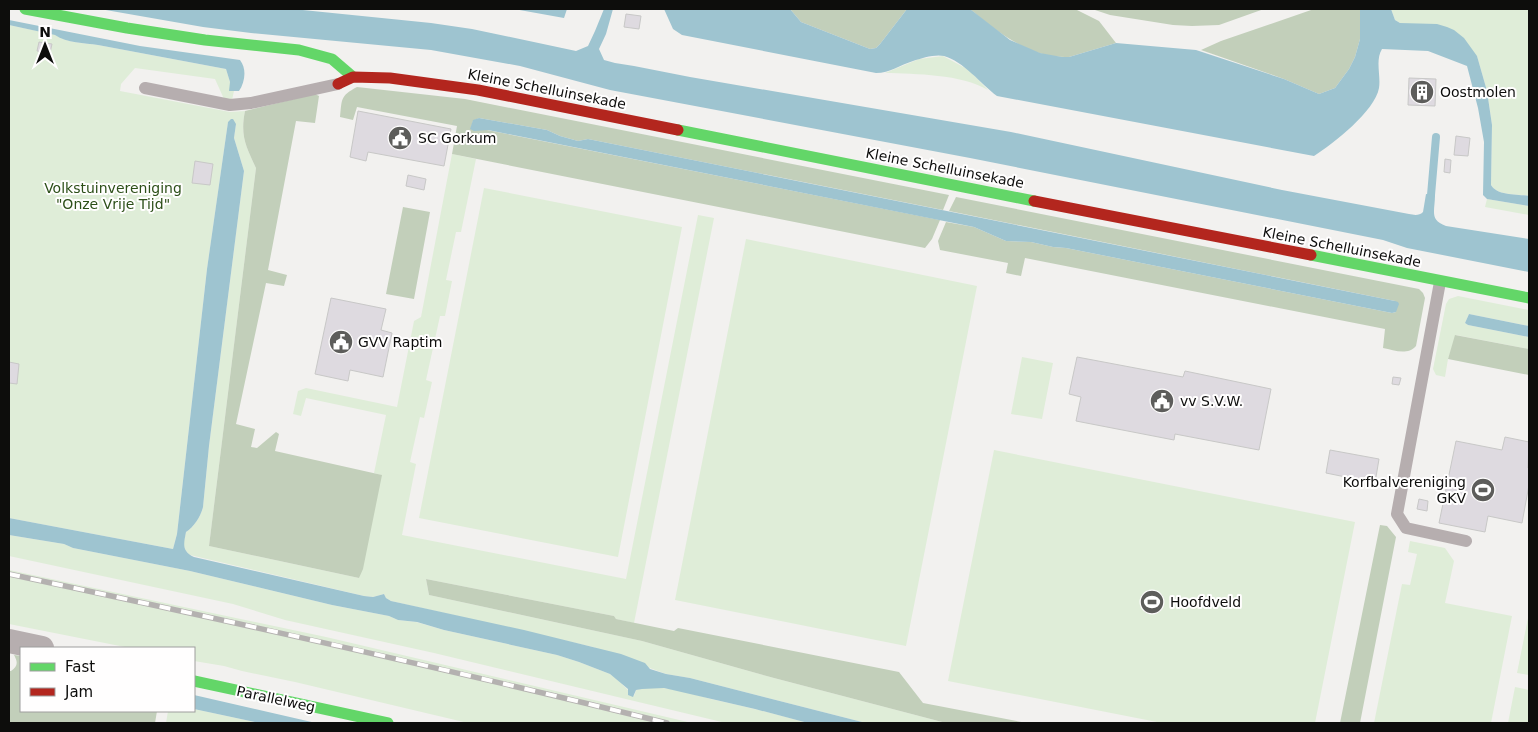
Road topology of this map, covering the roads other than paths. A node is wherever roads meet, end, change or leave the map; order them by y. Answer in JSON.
{"nodes":[{"id":1,"x":25,"y":9,"type":"edge"},
{"id":2,"x":353,"y":77,"type":"junction"},
{"id":3,"x":338,"y":84,"type":"joint"},
{"id":4,"x":145,"y":88,"type":"dead end"},
{"id":5,"x":1440,"y":282,"type":"junction"},
{"id":6,"x":1529,"y":298,"type":"edge"},
{"id":7,"x":1466,"y":541,"type":"dead end"},
{"id":8,"x":9,"y":641,"type":"edge"},
{"id":9,"x":37,"y":647,"type":"edge"},
{"id":10,"x":195,"y":681,"type":"edge"},
{"id":11,"x":388,"y":723,"type":"edge"}],
"edges":[{"from":1,"to":2,"type":"street"},
{"from":2,"to":3,"type":"street","name":"Kleine Schelluinsekade"},
{"from":2,"to":5,"type":"street","name":"Kleine Schelluinsekade"},
{"from":3,"to":4,"type":"lane"},
{"from":5,"to":6,"type":"street","name":"Kleine Schelluinsekade"},
{"from":5,"to":7,"type":"lane"},
{"from":8,"to":9,"type":"street"},
{"from":10,"to":11,"type":"street","name":"Parallelweg"}]}
